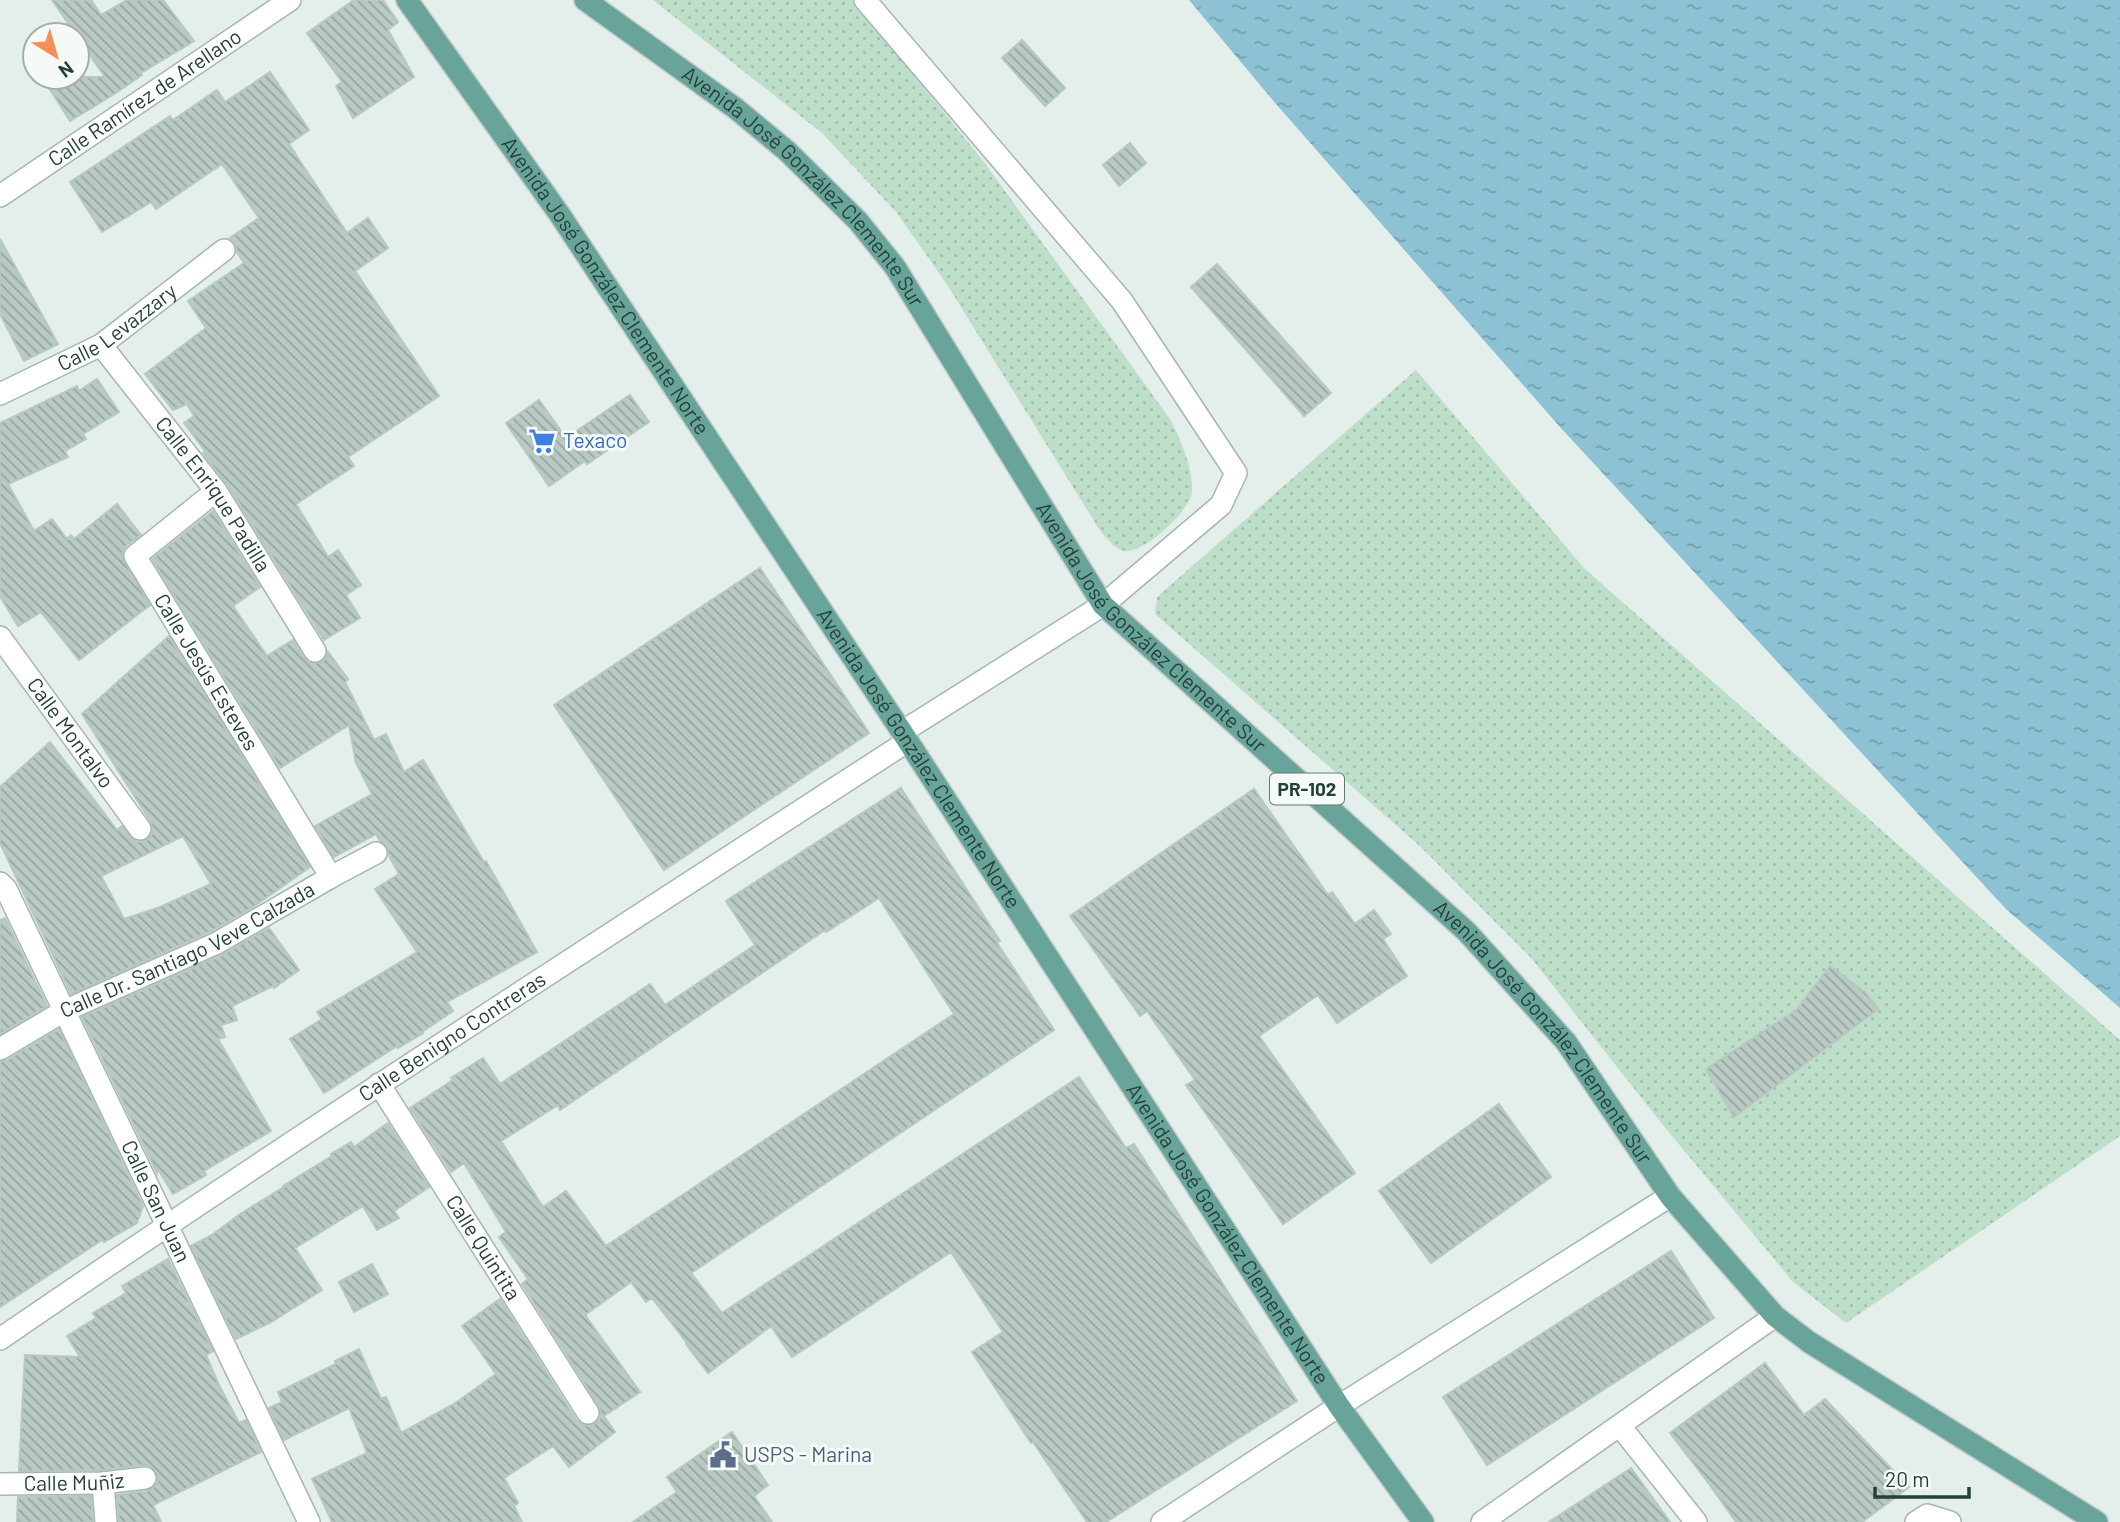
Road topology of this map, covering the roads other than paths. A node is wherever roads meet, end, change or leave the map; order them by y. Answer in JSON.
{"nodes":[{"id":1,"x":290,"y":0,"type":"edge"},
{"id":2,"x":407,"y":0,"type":"edge"},
{"id":3,"x":585,"y":0,"type":"edge"},
{"id":4,"x":865,"y":0,"type":"edge"},
{"id":5,"x":0,"y":196,"type":"edge"},
{"id":6,"x":224,"y":250,"type":"dead end"},
{"id":7,"x":101,"y":345,"type":"junction"},
{"id":8,"x":0,"y":394,"type":"edge"},
{"id":9,"x":216,"y":491,"type":"junction"},
{"id":10,"x":1103,"y":605,"type":"junction"},
{"id":11,"x":0,"y":637,"type":"edge"},
{"id":12,"x":315,"y":651,"type":"dead end"},
{"id":13,"x":905,"y":736,"type":"junction"},
{"id":14,"x":140,"y":830,"type":"dead end"},
{"id":15,"x":376,"y":853,"type":"dead end"},
{"id":16,"x":331,"y":877,"type":"junction"},
{"id":17,"x":0,"y":883,"type":"edge"},
{"id":18,"x":64,"y":1011,"type":"junction"},
{"id":19,"x":0,"y":1049,"type":"edge"},
{"id":20,"x":379,"y":1084,"type":"junction"},
{"id":21,"x":1670,"y":1196,"type":"junction"},
{"id":22,"x":166,"y":1226,"type":"junction"},
{"id":23,"x":1775,"y":1316,"type":"junction"},
{"id":24,"x":0,"y":1339,"type":"edge"},
{"id":25,"x":1339,"y":1406,"type":"junction"},
{"id":26,"x":588,"y":1413,"type":"dead end"},
{"id":27,"x":1620,"y":1426,"type":"junction"},
{"id":28,"x":145,"y":1478,"type":"dead end"},
{"id":29,"x":103,"y":1483,"type":"junction"},
{"id":30,"x":0,"y":1484,"type":"edge"},
{"id":31,"x":2094,"y":1520,"type":"edge"},
{"id":32,"x":106,"y":1522,"type":"edge"},
{"id":33,"x":309,"y":1522,"type":"edge"},
{"id":34,"x":1162,"y":1522,"type":"edge"},
{"id":35,"x":1423,"y":1522,"type":"edge"},
{"id":36,"x":1482,"y":1522,"type":"edge"},
{"id":37,"x":1696,"y":1522,"type":"edge"},
{"id":38,"x":1916,"y":1522,"type":"edge"},
{"id":39,"x":1950,"y":1522,"type":"edge"}],
"edges":[{"from":1,"to":5,"type":"street","name":"Calle Ramírez de Arellano"},
{"from":2,"to":13,"type":"main road","name":"Avenida José González Clemente Norte"},
{"from":3,"to":10,"type":"main road","name":"Avenida José González Clemente Sur","number":"PR-102"},
{"from":4,"to":10,"type":"street","name":"Calle Benigno Contreras"},
{"from":6,"to":7,"type":"street","name":"Calle Levazzary"},
{"from":7,"to":8,"type":"street","name":"Calle Levazzary"},
{"from":7,"to":9,"type":"street","name":"Calle Enrique Padilla"},
{"from":9,"to":12,"type":"street","name":"Calle Enrique Padilla"},
{"from":9,"to":16,"type":"street","name":"Calle Jesús Esteves"},
{"from":10,"to":13,"type":"street","name":"Calle Benigno Contreras"},
{"from":10,"to":21,"type":"main road","name":"Avenida José González Clemente Sur","number":"PR-102"},
{"from":11,"to":14,"type":"street","name":"Calle Montalvo"},
{"from":13,"to":20,"type":"street","name":"Calle Benigno Contreras"},
{"from":13,"to":25,"type":"main road","name":"Avenida José González Clemente Norte"},
{"from":15,"to":16,"type":"street","name":"Calle Dr. Santiago Veve Calzada"},
{"from":16,"to":18,"type":"street","name":"Calle Dr. Santiago Veve Calzada"},
{"from":17,"to":18,"type":"street","name":"Calle San Juan"},
{"from":18,"to":19,"type":"street","name":"Calle Dr. Santiago Veve Calzada"},
{"from":18,"to":22,"type":"street","name":"Calle San Juan"},
{"from":20,"to":22,"type":"street","name":"Calle Benigno Contreras"},
{"from":20,"to":26,"type":"street","name":"Calle Quintita"},
{"from":21,"to":23,"type":"main road","name":"Avenida José González Clemente Sur","number":"PR-102"},
{"from":21,"to":25,"type":"street"},
{"from":22,"to":24,"type":"street","name":"Calle Benigno Contreras"},
{"from":22,"to":33,"type":"street","name":"Calle San Juan"},
{"from":23,"to":27,"type":"street"},
{"from":23,"to":31,"type":"main road","name":"Avenida José González Clemente Sur","number":"PR-102"},
{"from":25,"to":34,"type":"street"},
{"from":25,"to":35,"type":"main road","name":"Avenida José González Clemente Norte"},
{"from":27,"to":36,"type":"street"},
{"from":27,"to":37,"type":"street"},
{"from":28,"to":29,"type":"street","name":"Calle Muñiz"},
{"from":29,"to":30,"type":"street","name":"Calle Muñiz"},
{"from":29,"to":32,"type":"street"},
{"from":38,"to":39,"type":"street"}]}
